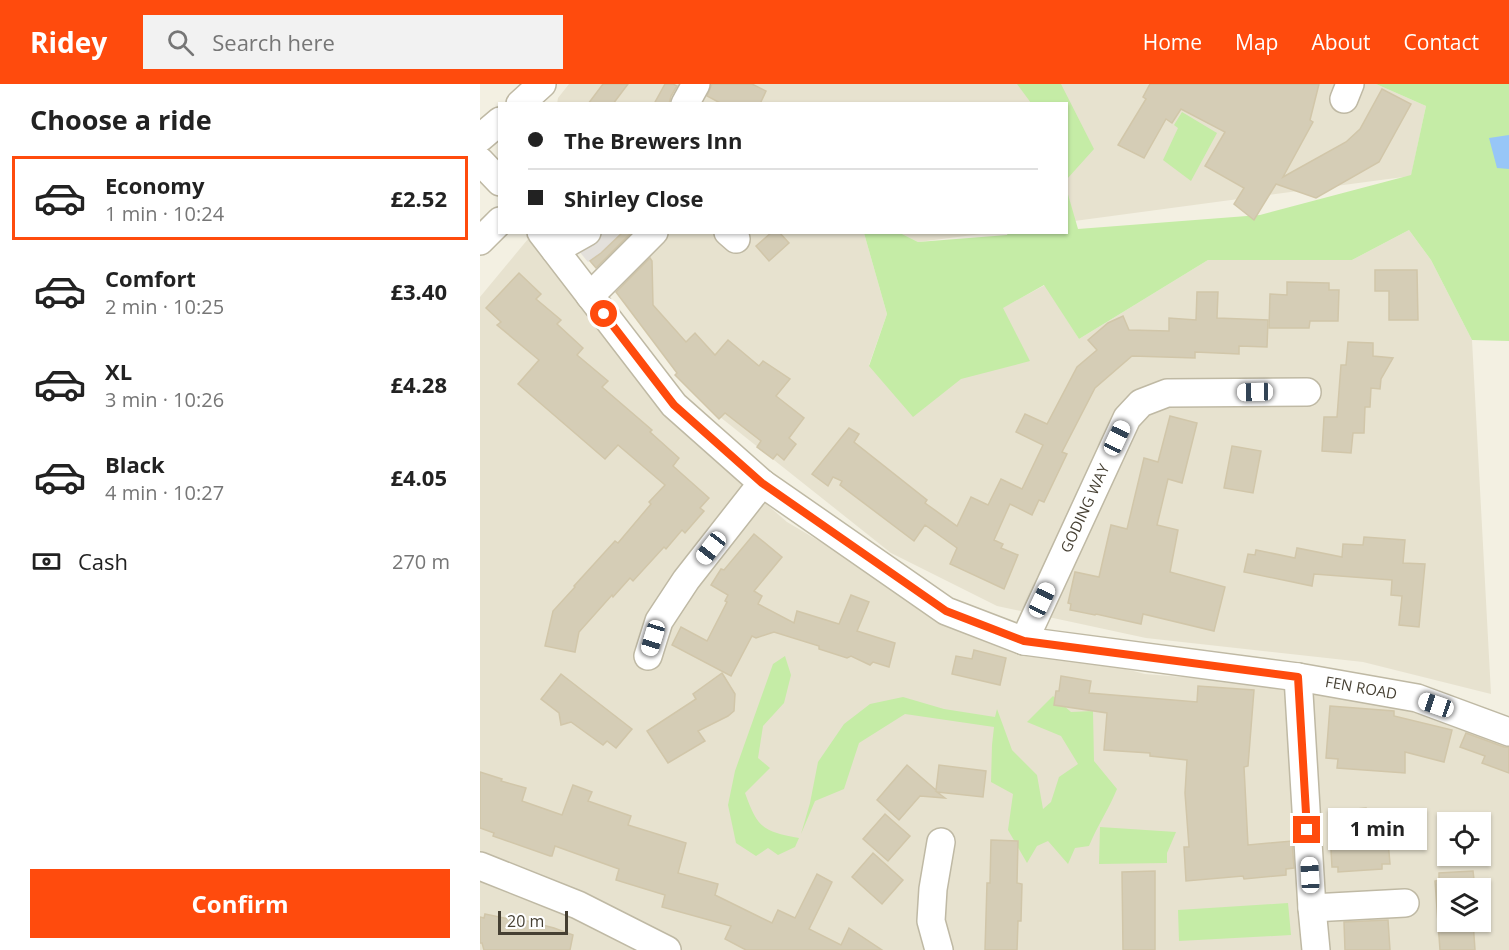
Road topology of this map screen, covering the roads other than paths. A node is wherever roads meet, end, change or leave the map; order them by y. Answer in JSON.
{"nodes":[{"id":1,"x":542,"y":84,"type":"edge"},
{"id":2,"x":696,"y":84,"type":"edge"},
{"id":3,"x":522,"y":102,"type":"edge"},
{"id":4,"x":686,"y":102,"type":"edge"},
{"id":5,"x":498,"y":123,"type":"edge"},
{"id":6,"x":480,"y":138,"type":"edge"},
{"id":7,"x":480,"y":161,"type":"edge"},
{"id":8,"x":498,"y":180,"type":"edge"},
{"id":9,"x":498,"y":223,"type":"edge"},
{"id":10,"x":579,"y":234,"type":"edge"},
{"id":11,"x":652,"y":234,"type":"edge"},
{"id":12,"x":480,"y":241,"type":"edge"},
{"id":13,"x":548,"y":242,"type":"edge"},
{"id":14,"x":590,"y":296,"type":"junction"},
{"id":15,"x":1306,"y":392,"type":"dead end"},
{"id":16,"x":762,"y":483,"type":"junction"},
{"id":17,"x":1024,"y":641,"type":"junction"},
{"id":18,"x":648,"y":656,"type":"dead end"},
{"id":19,"x":1298,"y":677,"type":"junction"},
{"id":20,"x":1509,"y":732,"type":"edge"},
{"id":21,"x":941,"y":842,"type":"dead end"},
{"id":22,"x":480,"y":866,"type":"edge"},
{"id":23,"x":1405,"y":903,"type":"dead end"},
{"id":24,"x":1312,"y":909,"type":"junction"},
{"id":25,"x":667,"y":950,"type":"edge"},
{"id":26,"x":939,"y":950,"type":"edge"},
{"id":27,"x":1316,"y":950,"type":"edge"}],
"edges":[{"from":1,"to":3,"type":"street"},
{"from":2,"to":4,"type":"street"},
{"from":5,"to":6,"type":"street"},
{"from":7,"to":8,"type":"street"},
{"from":9,"to":12,"type":"street"},
{"from":10,"to":13,"type":"street"},
{"from":11,"to":14,"type":"street"},
{"from":13,"to":14,"type":"street","name":"FEN ROAD"},
{"from":14,"to":16,"type":"street","name":"FEN ROAD"},
{"from":15,"to":17,"type":"street","name":"GODING WAY"},
{"from":16,"to":17,"type":"street","name":"FEN ROAD"},
{"from":16,"to":18,"type":"street"},
{"from":17,"to":19,"type":"street","name":"FEN ROAD"},
{"from":19,"to":20,"type":"street","name":"FEN ROAD"},
{"from":19,"to":24,"type":"street"},
{"from":21,"to":26,"type":"street"},
{"from":22,"to":25,"type":"street"},
{"from":23,"to":24,"type":"street"},
{"from":24,"to":27,"type":"street"}]}
